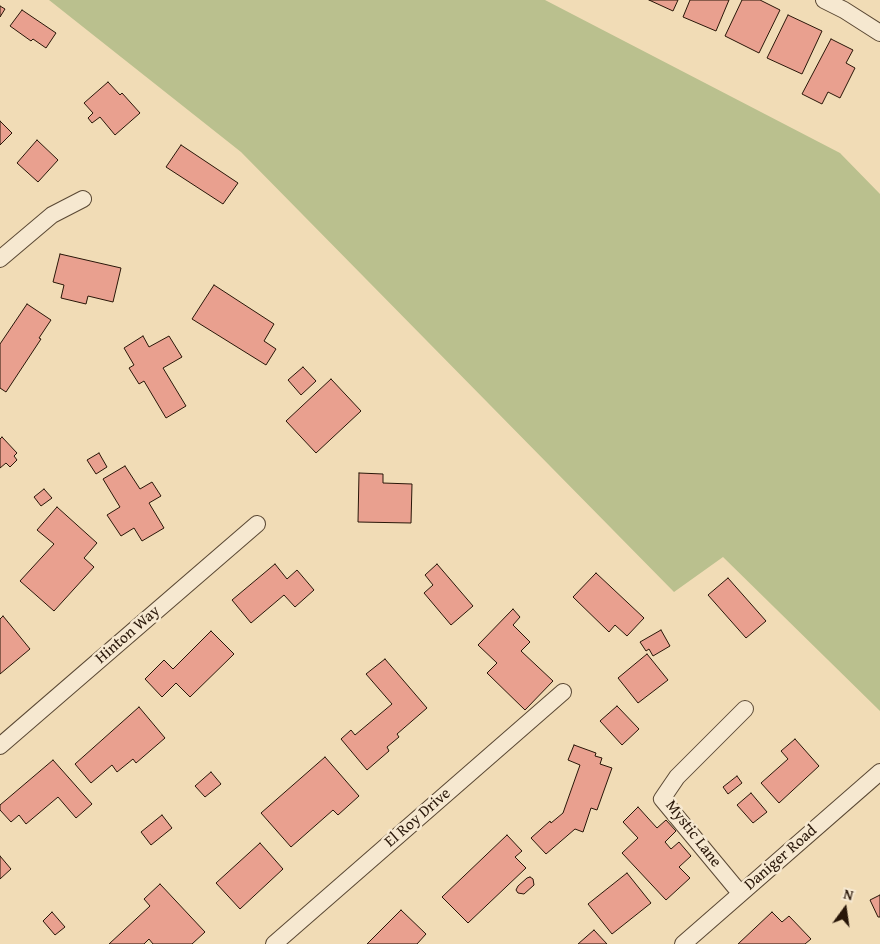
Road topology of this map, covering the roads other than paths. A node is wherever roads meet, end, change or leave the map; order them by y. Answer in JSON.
{"nodes":[{"id":1,"x":824,"y":0,"type":"edge"},
{"id":2,"x":880,"y":33,"type":"edge"},
{"id":3,"x":83,"y":200,"type":"dead end"},
{"id":4,"x":0,"y":259,"type":"edge"},
{"id":5,"x":257,"y":524,"type":"dead end"},
{"id":6,"x":563,"y":692,"type":"dead end"},
{"id":7,"x":745,"y":709,"type":"dead end"},
{"id":8,"x":0,"y":746,"type":"edge"},
{"id":9,"x":880,"y":772,"type":"edge"},
{"id":10,"x":740,"y":894,"type":"junction"},
{"id":11,"x":274,"y":944,"type":"edge"},
{"id":12,"x":683,"y":944,"type":"edge"}],
"edges":[{"from":1,"to":2,"type":"street"},
{"from":3,"to":4,"type":"street"},
{"from":5,"to":8,"type":"street","name":"Hinton Way"},
{"from":6,"to":11,"type":"street","name":"El Roy Drive"},
{"from":7,"to":10,"type":"street","name":"Mystic Lane"},
{"from":9,"to":10,"type":"street","name":"Daniger Road"},
{"from":10,"to":12,"type":"street","name":"Daniger Road"}]}
